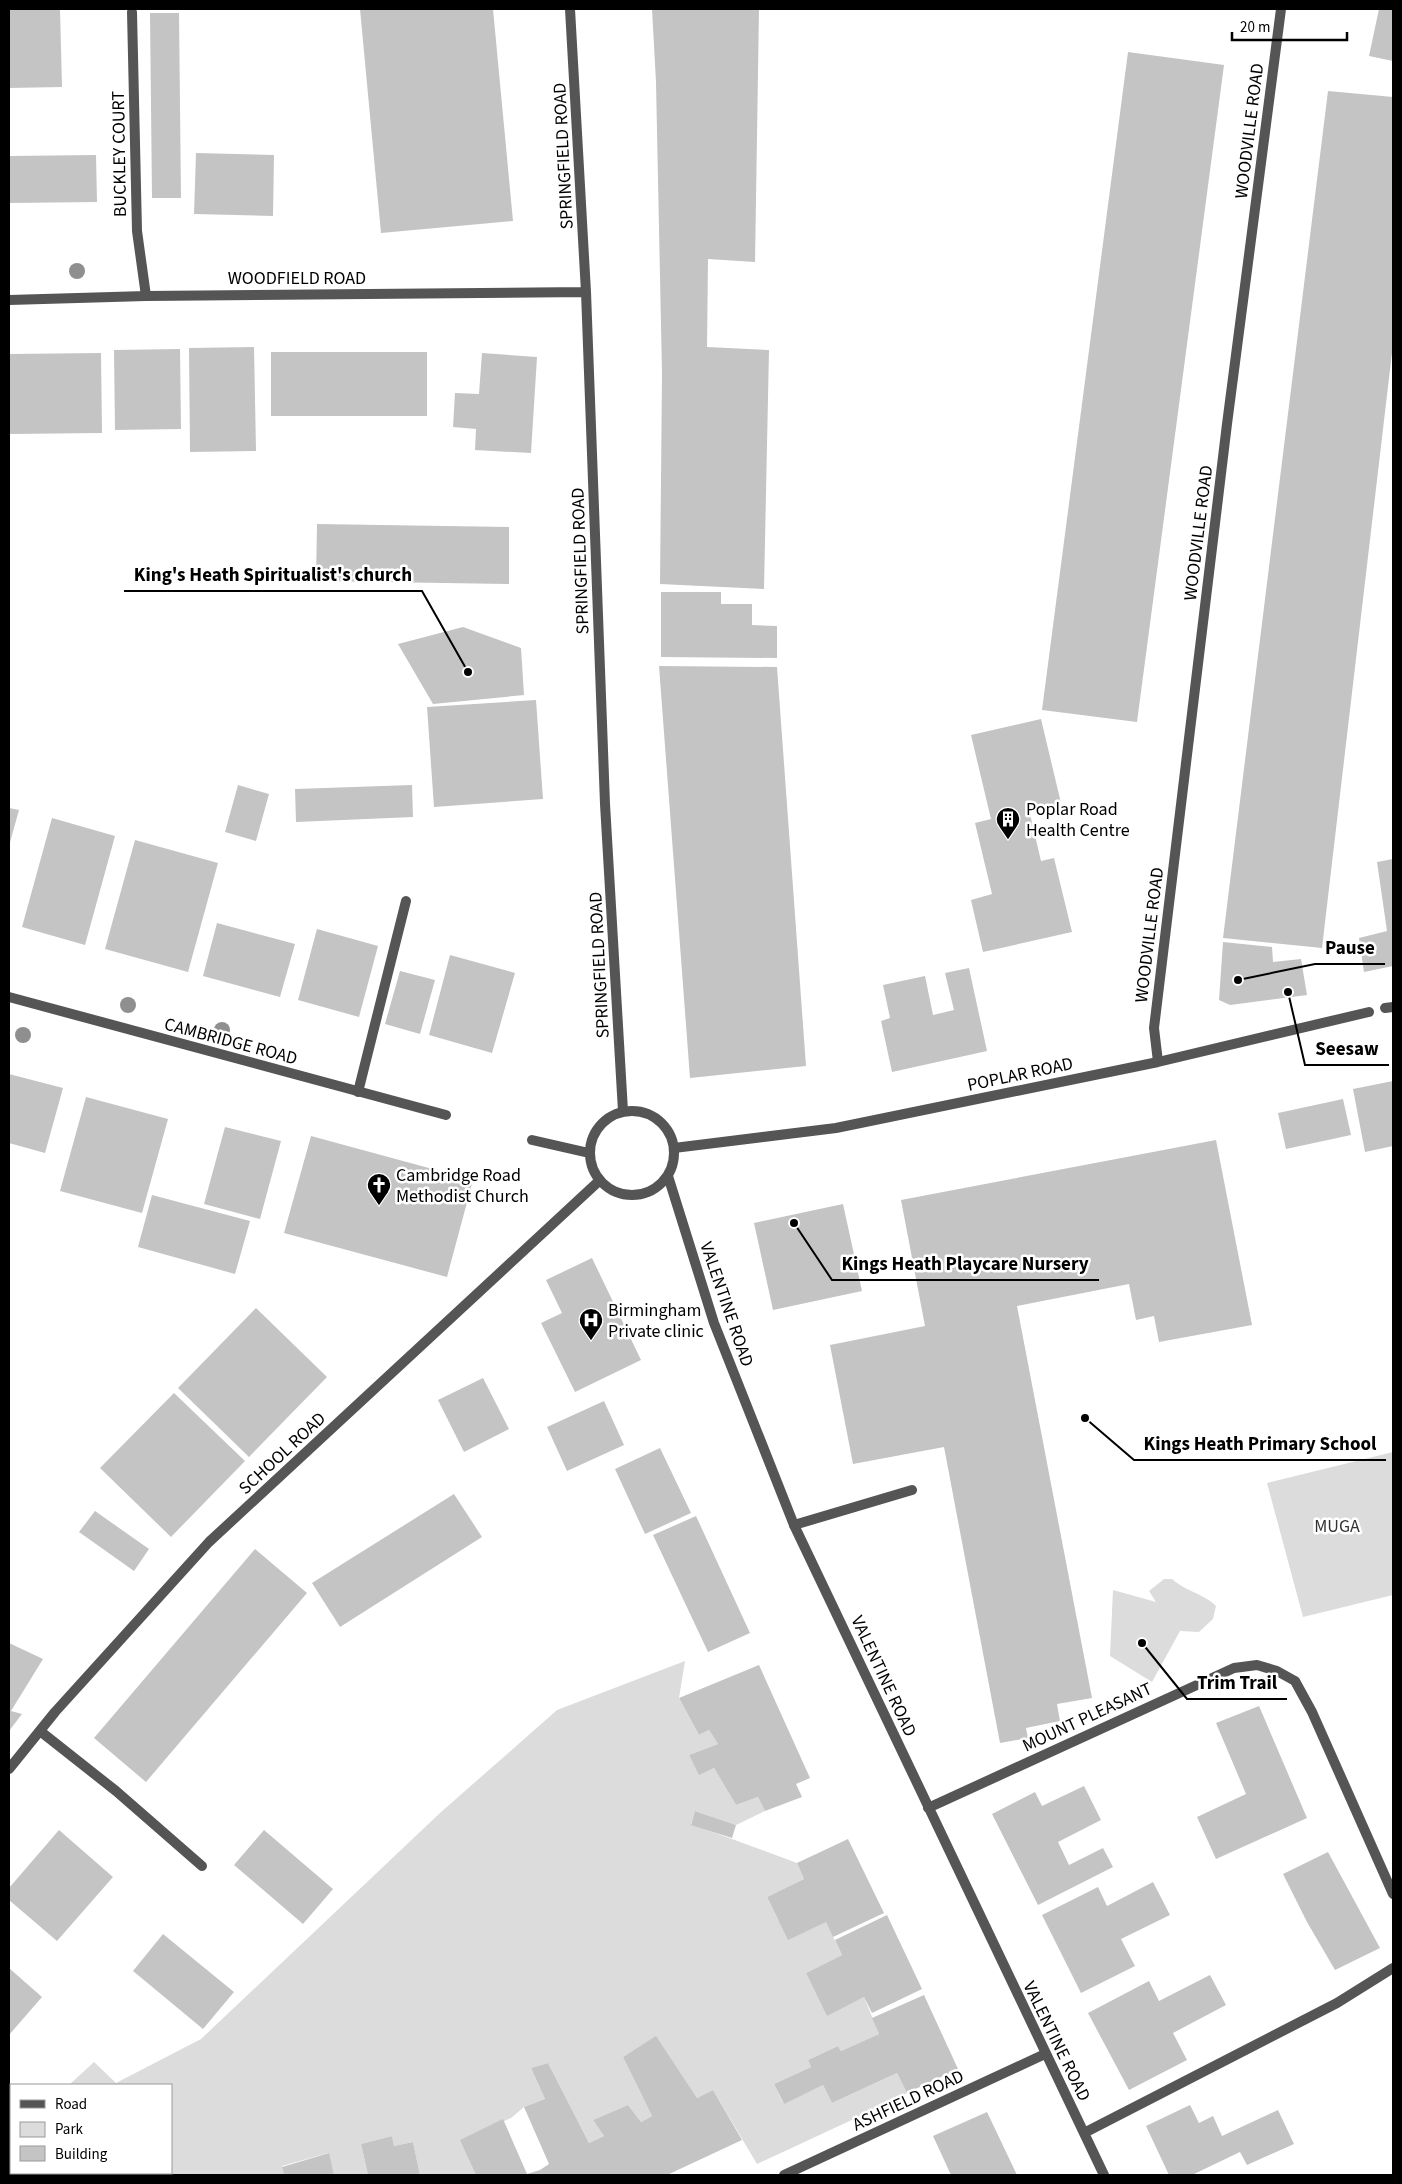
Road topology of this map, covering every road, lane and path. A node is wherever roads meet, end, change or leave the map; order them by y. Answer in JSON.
{"nodes":[{"id":1,"x":570,"y":9,"type":"edge"},
{"id":2,"x":1281,"y":9,"type":"edge"},
{"id":3,"x":132,"y":12,"type":"dead end"},
{"id":4,"x":586,"y":292,"type":"junction"},
{"id":5,"x":146,"y":296,"type":"junction"},
{"id":6,"x":9,"y":300,"type":"edge"},
{"id":7,"x":406,"y":901,"type":"dead end"},
{"id":8,"x":9,"y":997,"type":"edge"},
{"id":9,"x":1369,"y":1012,"type":"dead end"},
{"id":10,"x":1158,"y":1062,"type":"junction"},
{"id":11,"x":358,"y":1092,"type":"junction"},
{"id":12,"x":623,"y":1111,"type":"junction"},
{"id":13,"x":446,"y":1115,"type":"dead end"},
{"id":14,"x":532,"y":1140,"type":"dead end"},
{"id":15,"x":674,"y":1148,"type":"junction"},
{"id":16,"x":589,"y":1153,"type":"junction"},
{"id":17,"x":668,"y":1176,"type":"junction"},
{"id":18,"x":598,"y":1181,"type":"junction"},
{"id":19,"x":912,"y":1490,"type":"dead end"},
{"id":20,"x":794,"y":1525,"type":"junction"},
{"id":21,"x":40,"y":1731,"type":"junction"},
{"id":22,"x":9,"y":1769,"type":"edge"},
{"id":23,"x":928,"y":1808,"type":"junction"},
{"id":24,"x":202,"y":1866,"type":"dead end"},
{"id":25,"x":1393,"y":1894,"type":"edge"},
{"id":26,"x":1393,"y":1968,"type":"edge"},
{"id":27,"x":1045,"y":2054,"type":"junction"},
{"id":28,"x":1084,"y":2133,"type":"junction"},
{"id":29,"x":784,"y":2175,"type":"edge"},
{"id":30,"x":1104,"y":2175,"type":"edge"}],
"edges":[{"from":1,"to":4,"type":"street","name":"SPRINGFIELD ROAD"},
{"from":2,"to":10,"type":"street","name":"WOODVILLE ROAD"},
{"from":3,"to":5,"type":"street","name":"BUCKLEY COURT"},
{"from":4,"to":5,"type":"street","name":"WOODFIELD ROAD"},
{"from":4,"to":12,"type":"street","name":"SPRINGFIELD ROAD"},
{"from":5,"to":6,"type":"street","name":"WOODFIELD ROAD"},
{"from":7,"to":11,"type":"street"},
{"from":8,"to":11,"type":"street","name":"CAMBRIDGE ROAD"},
{"from":9,"to":10,"type":"street","name":"POPLAR ROAD"},
{"from":10,"to":15,"type":"street","name":"POPLAR ROAD"},
{"from":11,"to":13,"type":"street","name":"CAMBRIDGE ROAD"},
{"from":12,"to":15,"type":"street"},
{"from":12,"to":16,"type":"street"},
{"from":14,"to":16,"type":"street"},
{"from":15,"to":17,"type":"street"},
{"from":16,"to":18,"type":"street"},
{"from":17,"to":18,"type":"street"},
{"from":17,"to":20,"type":"street","name":"VALENTINE ROAD"},
{"from":18,"to":21,"type":"street","name":"SCHOOL ROAD"},
{"from":19,"to":20,"type":"street"},
{"from":20,"to":23,"type":"street","name":"VALENTINE ROAD"},
{"from":21,"to":22,"type":"street","name":"SCHOOL ROAD"},
{"from":21,"to":24,"type":"street"},
{"from":23,"to":25,"type":"street","name":"MOUNT PLEASANT"},
{"from":23,"to":27,"type":"street","name":"VALENTINE ROAD"},
{"from":26,"to":28,"type":"street"},
{"from":27,"to":28,"type":"street","name":"VALENTINE ROAD"},
{"from":27,"to":29,"type":"street","name":"ASHFIELD ROAD"},
{"from":28,"to":30,"type":"street","name":"VALENTINE ROAD"}]}
